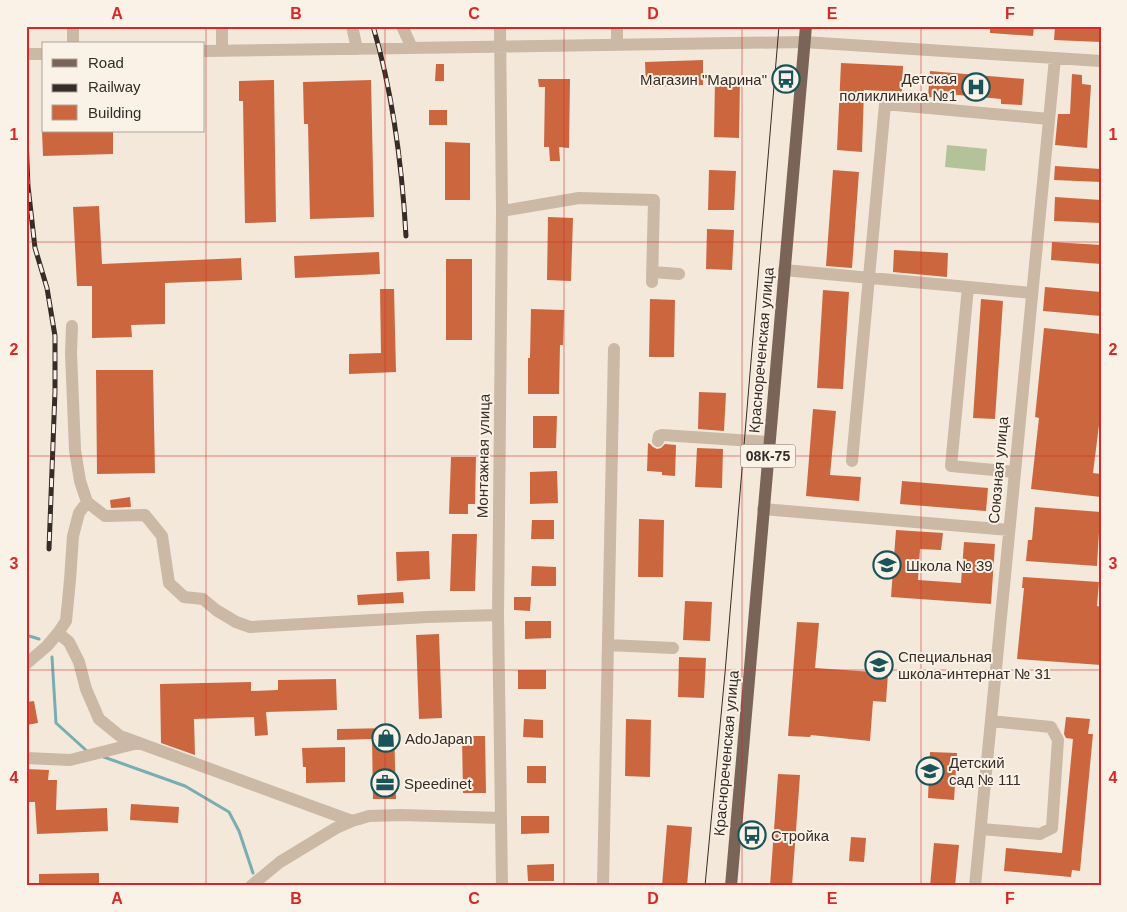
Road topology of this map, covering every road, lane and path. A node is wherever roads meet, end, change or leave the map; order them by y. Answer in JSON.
{"nodes":[{"id":1,"x":73,"y":26,"type":"edge"},
{"id":2,"x":222,"y":26,"type":"edge"},
{"id":3,"x":352,"y":26,"type":"edge"},
{"id":4,"x":402,"y":26,"type":"edge"},
{"id":5,"x":500,"y":26,"type":"edge"},
{"id":6,"x":617,"y":26,"type":"edge"},
{"id":7,"x":806,"y":26,"type":"edge"},
{"id":8,"x":73,"y":42,"type":"edge"},
{"id":9,"x":804,"y":42,"type":"junction"},
{"id":10,"x":617,"y":45,"type":"junction"},
{"id":11,"x":501,"y":46,"type":"junction"},
{"id":12,"x":412,"y":48,"type":"junction"},
{"id":13,"x":357,"y":49,"type":"junction"},
{"id":14,"x":205,"y":51,"type":"edge"},
{"id":15,"x":222,"y":51,"type":"junction"},
{"id":16,"x":26,"y":54,"type":"edge"},
{"id":17,"x":42,"y":54,"type":"edge"},
{"id":18,"x":1055,"y":58,"type":"junction"},
{"id":19,"x":1101,"y":61,"type":"edge"},
{"id":20,"x":1049,"y":120,"type":"junction"},
{"id":21,"x":502,"y":211,"type":"junction"},
{"id":22,"x":784,"y":270,"type":"junction"},
{"id":23,"x":679,"y":274,"type":"dead end"},
{"id":24,"x":869,"y":278,"type":"junction"},
{"id":25,"x":968,"y":287,"type":"junction"},
{"id":26,"x":1032,"y":293,"type":"junction"},
{"id":27,"x":72,"y":326,"type":"dead end"},
{"id":28,"x":614,"y":349,"type":"dead end"},
{"id":29,"x":658,"y":441,"type":"dead end"},
{"id":30,"x":769,"y":442,"type":"junction"},
{"id":31,"x":852,"y":461,"type":"dead end"},
{"id":32,"x":1015,"y":472,"type":"junction"},
{"id":33,"x":87,"y":502,"type":"junction"},
{"id":34,"x":763,"y":509,"type":"junction"},
{"id":35,"x":1009,"y":530,"type":"junction"},
{"id":36,"x":498,"y":615,"type":"junction"},
{"id":37,"x":58,"y":634,"type":"junction"},
{"id":38,"x":608,"y":645,"type":"junction"},
{"id":39,"x":673,"y":648,"type":"dead end"},
{"id":40,"x":26,"y":664,"type":"edge"},
{"id":41,"x":991,"y":721,"type":"junction"},
{"id":42,"x":138,"y":743,"type":"junction"},
{"id":43,"x":26,"y":758,"type":"edge"},
{"id":44,"x":501,"y":818,"type":"junction"},
{"id":45,"x":352,"y":821,"type":"junction"},
{"id":46,"x":981,"y":829,"type":"junction"},
{"id":47,"x":251,"y":886,"type":"edge"},
{"id":48,"x":502,"y":886,"type":"edge"},
{"id":49,"x":603,"y":886,"type":"edge"},
{"id":50,"x":730,"y":886,"type":"edge"},
{"id":51,"x":975,"y":886,"type":"edge"}],
"edges":[{"from":1,"to":8,"type":"street"},
{"from":2,"to":15,"type":"street"},
{"from":3,"to":13,"type":"street"},
{"from":4,"to":12,"type":"street"},
{"from":5,"to":11,"type":"street","name":"Монтажная улица"},
{"from":6,"to":10,"type":"street"},
{"from":7,"to":9,"type":"main road","name":"Краснореченская улица","number":"08К-75"},
{"from":9,"to":10,"type":"street"},
{"from":9,"to":18,"type":"street"},
{"from":9,"to":22,"type":"main road","name":"Краснореченская улица","number":"08К-75"},
{"from":10,"to":11,"type":"street"},
{"from":11,"to":12,"type":"street"},
{"from":11,"to":21,"type":"street","name":"Монтажная улица"},
{"from":12,"to":13,"type":"street"},
{"from":13,"to":15,"type":"street"},
{"from":14,"to":15,"type":"street"},
{"from":16,"to":17,"type":"street"},
{"from":18,"to":19,"type":"street"},
{"from":18,"to":20,"type":"street","name":"Союзная улица"},
{"from":20,"to":24,"type":"street"},
{"from":20,"to":26,"type":"street","name":"Союзная улица"},
{"from":21,"to":23,"type":"street"},
{"from":21,"to":36,"type":"street","name":"Монтажная улица"},
{"from":22,"to":24,"type":"street"},
{"from":22,"to":30,"type":"main road","name":"Краснореченская улица","number":"08К-75"},
{"from":24,"to":25,"type":"street"},
{"from":24,"to":31,"type":"street"},
{"from":25,"to":26,"type":"street"},
{"from":25,"to":32,"type":"street"},
{"from":26,"to":32,"type":"street","name":"Союзная улица"},
{"from":27,"to":33,"type":"street"},
{"from":28,"to":38,"type":"street"},
{"from":29,"to":30,"type":"street"},
{"from":30,"to":34,"type":"main road","name":"Краснореченская улица","number":"08К-75"},
{"from":32,"to":35,"type":"street","name":"Союзная улица"},
{"from":33,"to":36,"type":"street"},
{"from":33,"to":37,"type":"street"},
{"from":34,"to":35,"type":"street"},
{"from":34,"to":50,"type":"main road","name":"Краснореченская улица","number":"08К-75"},
{"from":35,"to":41,"type":"street","name":"Союзная улица"},
{"from":36,"to":44,"type":"street","name":"Монтажная улица"},
{"from":37,"to":40,"type":"street"},
{"from":37,"to":42,"type":"street"},
{"from":38,"to":39,"type":"street"},
{"from":38,"to":49,"type":"street"},
{"from":41,"to":46,"type":"street","name":"Союзная улица"},
{"from":41,"to":46,"type":"street"},
{"from":42,"to":43,"type":"street"},
{"from":42,"to":45,"type":"street"},
{"from":44,"to":45,"type":"street"},
{"from":44,"to":48,"type":"street","name":"Монтажная улица"},
{"from":45,"to":47,"type":"street"},
{"from":46,"to":51,"type":"street","name":"Союзная улица"}]}
